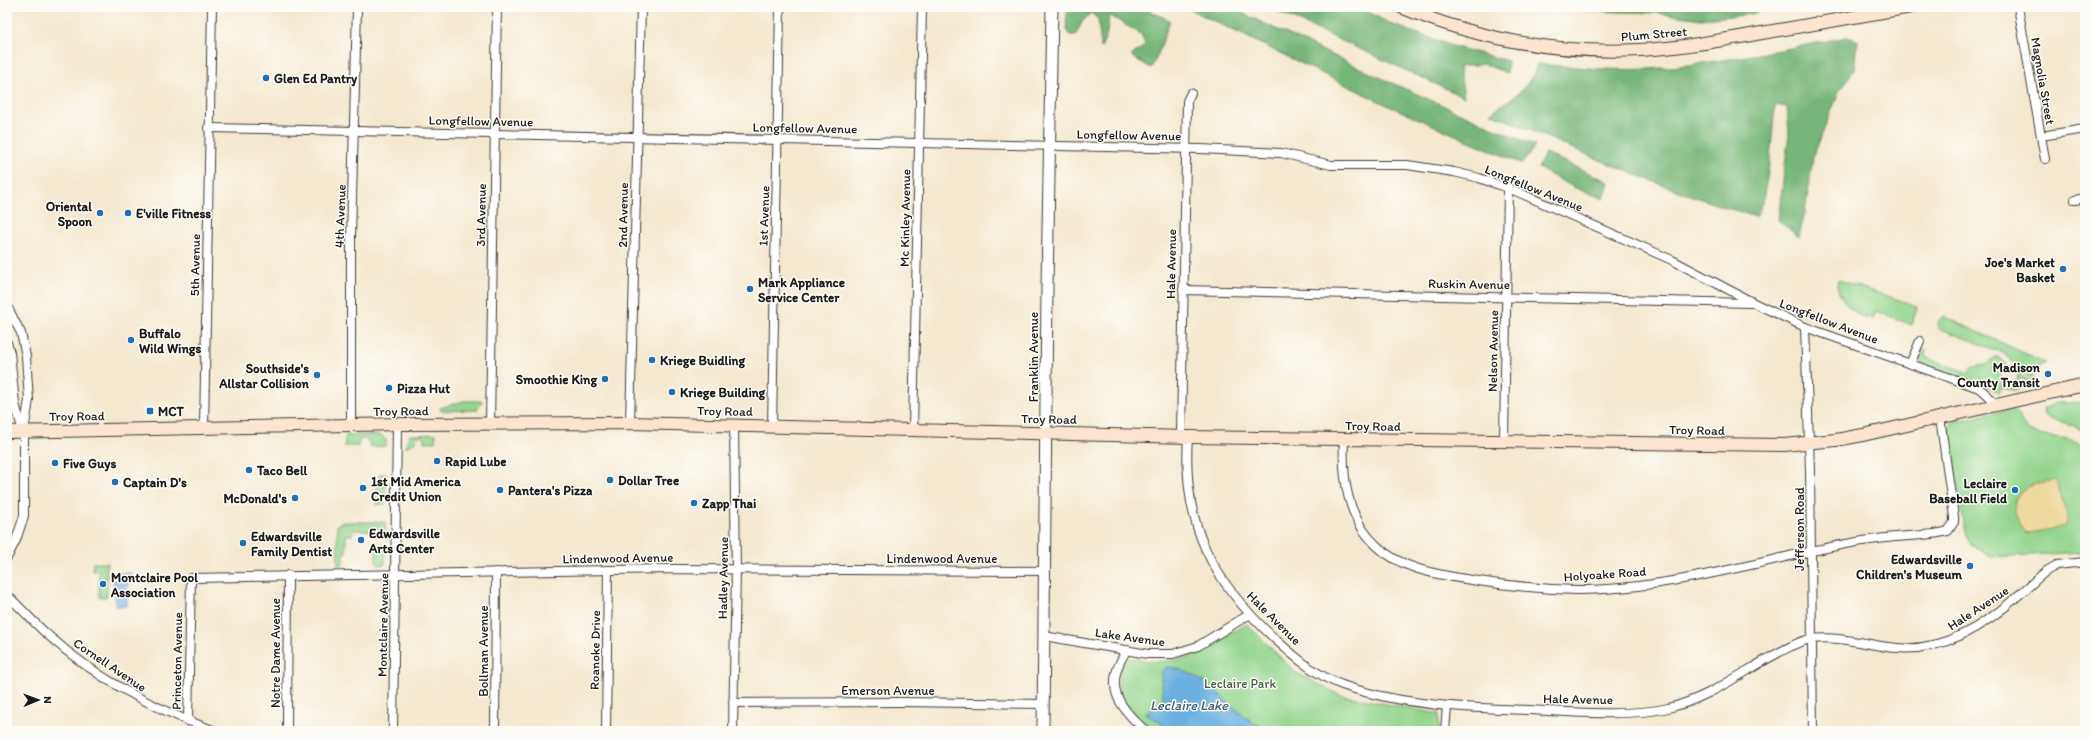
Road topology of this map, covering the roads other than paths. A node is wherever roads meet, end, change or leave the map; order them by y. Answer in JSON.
{"nodes":[{"id":1,"x":212,"y":7,"type":"edge"},
{"id":2,"x":356,"y":7,"type":"edge"},
{"id":3,"x":497,"y":7,"type":"edge"},
{"id":4,"x":641,"y":7,"type":"edge"},
{"id":5,"x":780,"y":7,"type":"edge"},
{"id":6,"x":922,"y":7,"type":"edge"},
{"id":7,"x":1052,"y":7,"type":"edge"},
{"id":8,"x":1402,"y":7,"type":"edge"},
{"id":9,"x":1911,"y":7,"type":"edge"},
{"id":10,"x":2018,"y":7,"type":"edge"},
{"id":11,"x":1191,"y":93,"type":"dead end"},
{"id":12,"x":208,"y":128,"type":"junction"},
{"id":13,"x":2085,"y":128,"type":"edge"},
{"id":14,"x":355,"y":131,"type":"junction"},
{"id":15,"x":495,"y":133,"type":"junction"},
{"id":16,"x":637,"y":136,"type":"junction"},
{"id":17,"x":2041,"y":136,"type":"junction"},
{"id":18,"x":778,"y":140,"type":"junction"},
{"id":19,"x":919,"y":142,"type":"junction"},
{"id":20,"x":1049,"y":144,"type":"junction"},
{"id":21,"x":1186,"y":148,"type":"junction"},
{"id":22,"x":2045,"y":160,"type":"dead end"},
{"id":23,"x":1508,"y":188,"type":"junction"},
{"id":24,"x":2085,"y":198,"type":"edge"},
{"id":25,"x":2075,"y":200,"type":"dead end"},
{"id":26,"x":1183,"y":290,"type":"junction"},
{"id":27,"x":1506,"y":297,"type":"junction"},
{"id":28,"x":1754,"y":303,"type":"junction"},
{"id":29,"x":7,"y":306,"type":"edge"},
{"id":30,"x":1805,"y":327,"type":"junction"},
{"id":31,"x":1920,"y":341,"type":"dead end"},
{"id":32,"x":7,"y":343,"type":"edge"},
{"id":33,"x":1910,"y":364,"type":"junction"},
{"id":34,"x":2085,"y":385,"type":"edge"},
{"id":35,"x":1996,"y":405,"type":"junction"},
{"id":36,"x":1940,"y":418,"type":"junction"},
{"id":37,"x":630,"y":423,"type":"junction"},
{"id":38,"x":490,"y":424,"type":"junction"},
{"id":39,"x":351,"y":425,"type":"junction"},
{"id":40,"x":397,"y":425,"type":"junction"},
{"id":41,"x":734,"y":425,"type":"junction"},
{"id":42,"x":772,"y":426,"type":"junction"},
{"id":43,"x":204,"y":427,"type":"junction"},
{"id":44,"x":913,"y":430,"type":"junction"},
{"id":45,"x":24,"y":431,"type":"junction"},
{"id":46,"x":7,"y":432,"type":"edge"},
{"id":47,"x":1047,"y":432,"type":"junction"},
{"id":48,"x":1184,"y":437,"type":"junction"},
{"id":49,"x":1344,"y":439,"type":"junction"},
{"id":50,"x":1504,"y":442,"type":"junction"},
{"id":51,"x":1809,"y":444,"type":"junction"},
{"id":52,"x":1811,"y":552,"type":"junction"},
{"id":53,"x":7,"y":558,"type":"edge"},
{"id":54,"x":2085,"y":562,"type":"edge"},
{"id":55,"x":736,"y":569,"type":"junction"},
{"id":56,"x":608,"y":570,"type":"junction"},
{"id":57,"x":1045,"y":571,"type":"junction"},
{"id":58,"x":496,"y":572,"type":"junction"},
{"id":59,"x":396,"y":573,"type":"junction"},
{"id":60,"x":288,"y":576,"type":"junction"},
{"id":61,"x":191,"y":578,"type":"joint"},
{"id":62,"x":7,"y":596,"type":"edge"},
{"id":63,"x":1250,"y":614,"type":"junction"},
{"id":64,"x":1044,"y":636,"type":"junction"},
{"id":65,"x":1812,"y":639,"type":"junction"},
{"id":66,"x":1127,"y":650,"type":"junction"},
{"id":67,"x":733,"y":703,"type":"junction"},
{"id":68,"x":1044,"y":704,"type":"junction"},
{"id":69,"x":1447,"y":706,"type":"junction"},
{"id":70,"x":188,"y":721,"type":"junction"},
{"id":71,"x":215,"y":731,"type":"edge"},
{"id":72,"x":287,"y":731,"type":"edge"},
{"id":73,"x":393,"y":731,"type":"edge"},
{"id":74,"x":495,"y":731,"type":"edge"},
{"id":75,"x":606,"y":731,"type":"edge"},
{"id":76,"x":733,"y":731,"type":"edge"},
{"id":77,"x":1043,"y":731,"type":"edge"},
{"id":78,"x":1146,"y":731,"type":"edge"},
{"id":79,"x":1445,"y":731,"type":"edge"},
{"id":80,"x":1813,"y":731,"type":"edge"}],
"edges":[{"from":1,"to":12,"type":"street","name":"5th Avenue"},
{"from":2,"to":14,"type":"street","name":"4th Avenue"},
{"from":3,"to":15,"type":"street","name":"3rd Avenue"},
{"from":4,"to":16,"type":"street","name":"2nd Avenue"},
{"from":5,"to":18,"type":"street","name":"1st Avenue"},
{"from":6,"to":19,"type":"street","name":"Mc Kinley Avenue"},
{"from":7,"to":20,"type":"street","name":"Franklin Avenue"},
{"from":8,"to":9,"type":"main road","name":"Plum Street"},
{"from":10,"to":17,"type":"street","name":"Magnolia Street"},
{"from":11,"to":21,"type":"street","name":"Hale Avenue"},
{"from":12,"to":14,"type":"street","name":"Longfellow Avenue"},
{"from":12,"to":43,"type":"street","name":"5th Avenue"},
{"from":13,"to":17,"type":"street"},
{"from":14,"to":15,"type":"street","name":"Longfellow Avenue"},
{"from":14,"to":39,"type":"street","name":"4th Avenue"},
{"from":15,"to":16,"type":"street","name":"Longfellow Avenue"},
{"from":15,"to":38,"type":"street","name":"3rd Avenue"},
{"from":16,"to":18,"type":"street","name":"Longfellow Avenue"},
{"from":16,"to":37,"type":"street","name":"2nd Avenue"},
{"from":17,"to":22,"type":"street","name":"Magnolia Street"},
{"from":18,"to":19,"type":"street","name":"Longfellow Avenue"},
{"from":18,"to":42,"type":"street","name":"1st Avenue"},
{"from":19,"to":20,"type":"street","name":"Longfellow Avenue"},
{"from":19,"to":44,"type":"street","name":"Mc Kinley Avenue"},
{"from":20,"to":21,"type":"street","name":"Longfellow Avenue"},
{"from":20,"to":47,"type":"street","name":"Franklin Avenue"},
{"from":21,"to":23,"type":"street","name":"Longfellow Avenue"},
{"from":21,"to":26,"type":"street","name":"Hale Avenue"},
{"from":23,"to":27,"type":"street","name":"Nelson Avenue"},
{"from":23,"to":28,"type":"street","name":"Longfellow Avenue"},
{"from":24,"to":25,"type":"street"},
{"from":26,"to":27,"type":"street","name":"Ruskin Avenue"},
{"from":26,"to":48,"type":"street","name":"Hale Avenue"},
{"from":27,"to":28,"type":"street","name":"Ruskin Avenue"},
{"from":27,"to":50,"type":"street","name":"Nelson Avenue"},
{"from":28,"to":30,"type":"street","name":"Longfellow Avenue"},
{"from":29,"to":45,"type":"street"},
{"from":30,"to":33,"type":"street","name":"Longfellow Avenue"},
{"from":30,"to":51,"type":"street","name":"Jefferson Road"},
{"from":31,"to":33,"type":"street"},
{"from":32,"to":45,"type":"street"},
{"from":33,"to":35,"type":"street","name":"Longfellow Avenue"},
{"from":34,"to":35,"type":"main road","name":"Troy Road"},
{"from":35,"to":36,"type":"main road","name":"Troy Road"},
{"from":36,"to":51,"type":"main road","name":"Troy Road"},
{"from":36,"to":52,"type":"street","name":"Holyoake Road"},
{"from":37,"to":38,"type":"main road","name":"Troy Road"},
{"from":37,"to":41,"type":"main road","name":"Troy Road"},
{"from":38,"to":40,"type":"main road","name":"Troy Road"},
{"from":39,"to":40,"type":"main road","name":"Troy Road"},
{"from":39,"to":43,"type":"main road","name":"Troy Road"},
{"from":40,"to":59,"type":"street","name":"Montclaire Avenue"},
{"from":41,"to":42,"type":"main road","name":"Troy Road"},
{"from":41,"to":55,"type":"street","name":"Hadley Avenue"},
{"from":42,"to":44,"type":"main road","name":"Troy Road"},
{"from":43,"to":45,"type":"main road","name":"Troy Road"},
{"from":44,"to":47,"type":"main road","name":"Troy Road"},
{"from":45,"to":46,"type":"main road","name":"Troy Road"},
{"from":45,"to":53,"type":"street"},
{"from":47,"to":48,"type":"main road","name":"Troy Road"},
{"from":47,"to":57,"type":"street","name":"Franklin Avenue"},
{"from":48,"to":49,"type":"main road","name":"Troy Road"},
{"from":48,"to":63,"type":"street","name":"Hale Avenue"},
{"from":49,"to":50,"type":"main road","name":"Troy Road"},
{"from":49,"to":52,"type":"street","name":"Holyoake Road"},
{"from":50,"to":51,"type":"main road","name":"Troy Road"},
{"from":51,"to":52,"type":"street","name":"Jefferson Road"},
{"from":52,"to":65,"type":"street","name":"Jefferson Road"},
{"from":54,"to":65,"type":"street","name":"Hale Avenue"},
{"from":55,"to":56,"type":"street","name":"Lindenwood Avenue"},
{"from":55,"to":57,"type":"street","name":"Lindenwood Avenue"},
{"from":55,"to":67,"type":"street","name":"Hadley Avenue"},
{"from":56,"to":58,"type":"street","name":"Lindenwood Avenue"},
{"from":56,"to":75,"type":"street","name":"Roanoke Drive"},
{"from":57,"to":64,"type":"street","name":"Franklin Avenue"},
{"from":58,"to":59,"type":"street","name":"Lindenwood Avenue"},
{"from":58,"to":74,"type":"street","name":"Bollman Avenue"},
{"from":59,"to":60,"type":"street","name":"Lindenwood Avenue"},
{"from":59,"to":73,"type":"street","name":"Montclaire Avenue"},
{"from":60,"to":61,"type":"street","name":"Lindenwood Avenue"},
{"from":60,"to":72,"type":"street","name":"Notre Dame Avenue"},
{"from":61,"to":70,"type":"street","name":"Princeton Avenue"},
{"from":62,"to":70,"type":"street","name":"Cornell Avenue"},
{"from":63,"to":66,"type":"street","name":"Lake Avenue"},
{"from":63,"to":69,"type":"street","name":"Hale Avenue"},
{"from":64,"to":66,"type":"street","name":"Lake Avenue"},
{"from":64,"to":68,"type":"street","name":"Franklin Avenue"},
{"from":65,"to":69,"type":"street","name":"Hale Avenue"},
{"from":65,"to":80,"type":"street","name":"Jefferson Road"},
{"from":66,"to":78,"type":"street"},
{"from":67,"to":68,"type":"street","name":"Emerson Avenue"},
{"from":67,"to":76,"type":"street","name":"Hadley Avenue"},
{"from":68,"to":77,"type":"street","name":"Franklin Avenue"},
{"from":69,"to":79,"type":"street"},
{"from":70,"to":71,"type":"street","name":"Cornell Avenue"}]}
